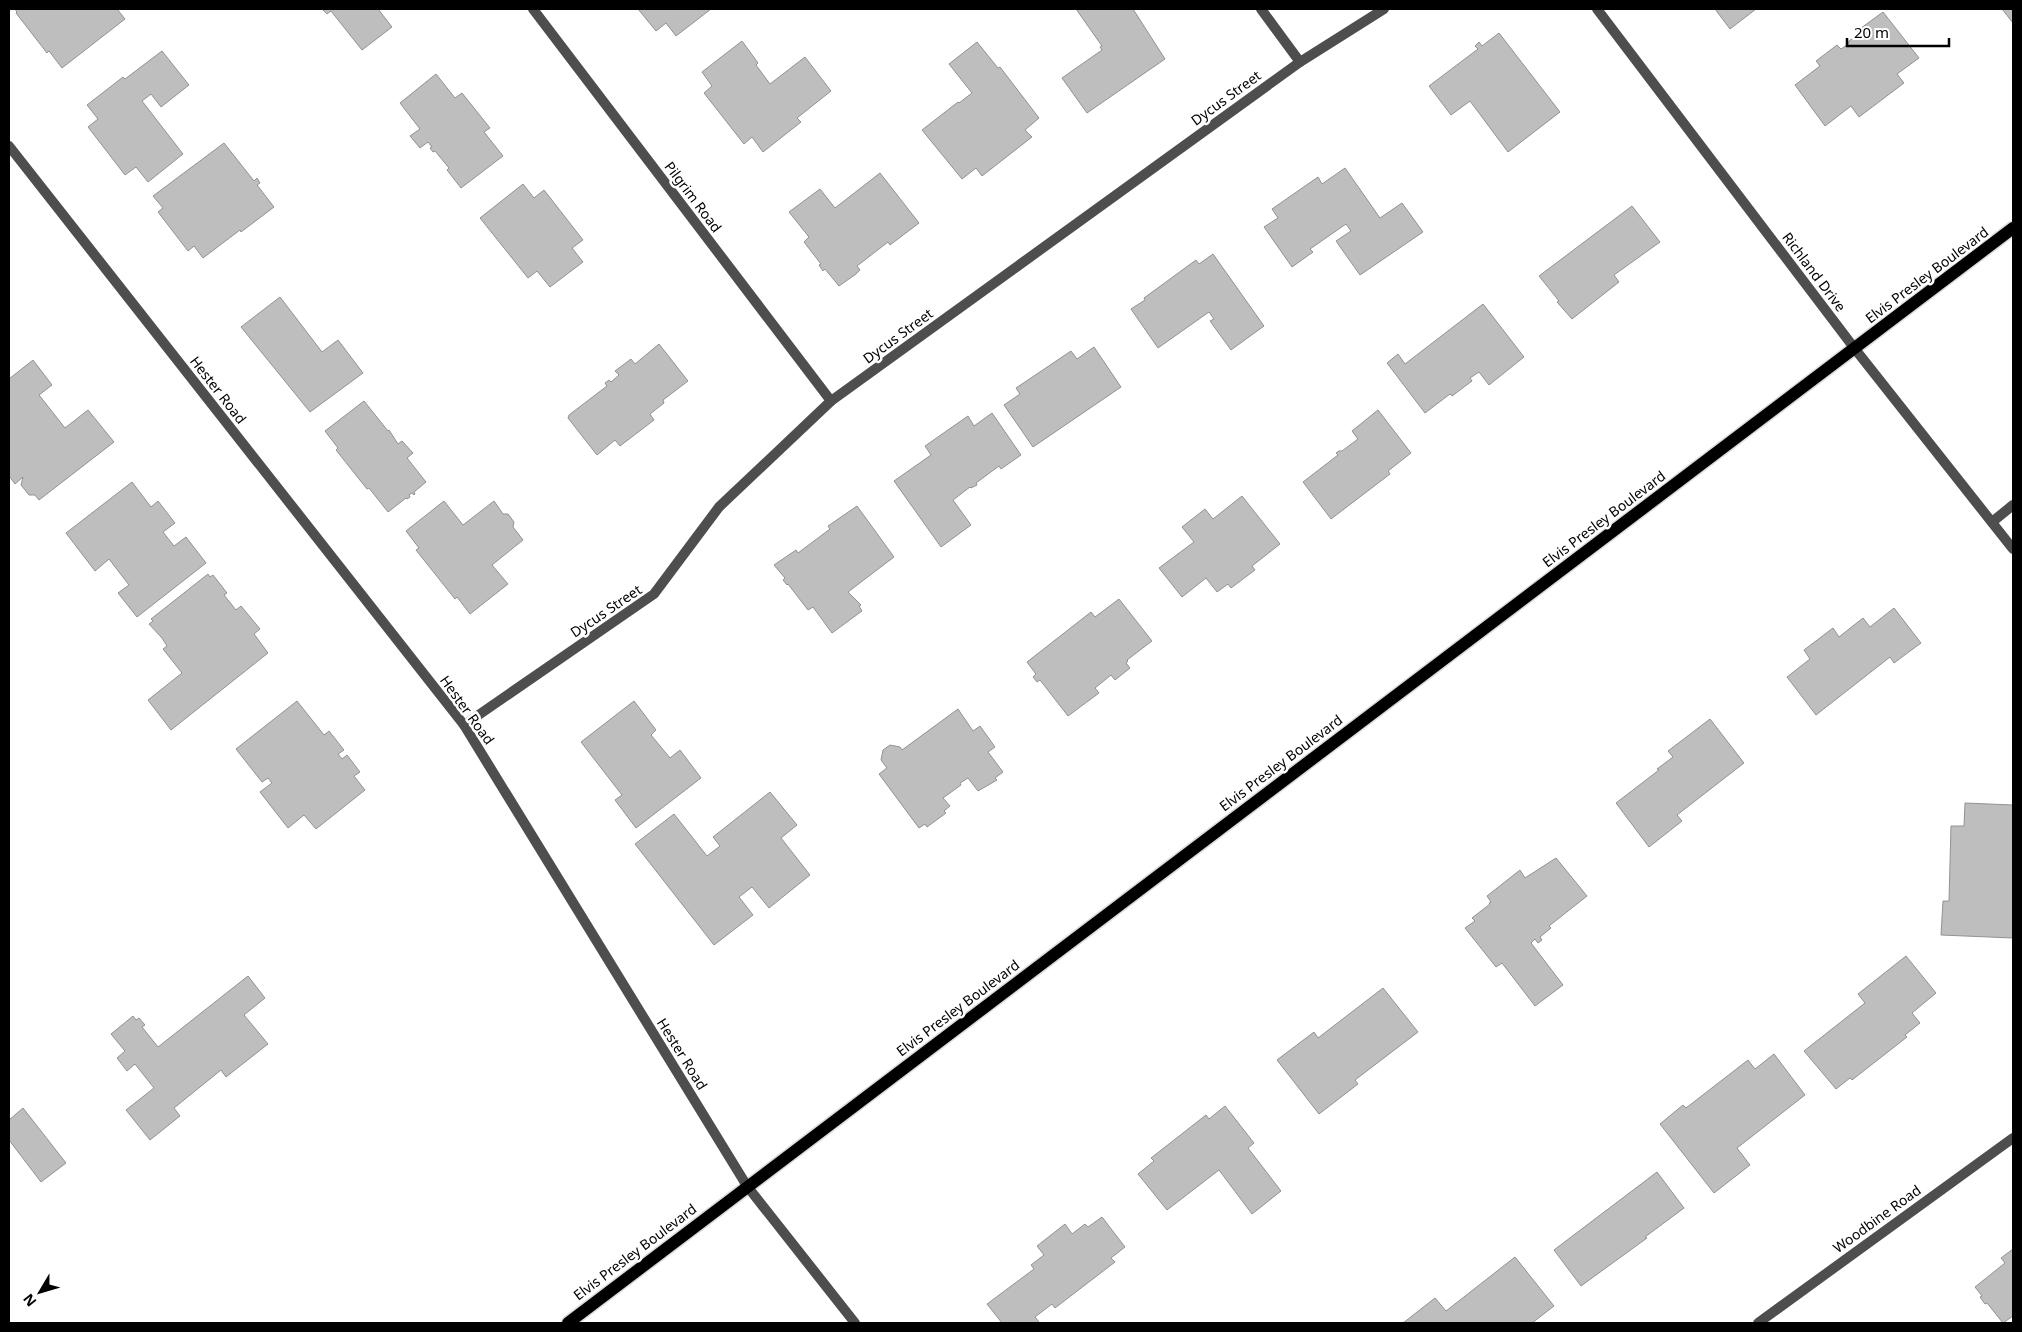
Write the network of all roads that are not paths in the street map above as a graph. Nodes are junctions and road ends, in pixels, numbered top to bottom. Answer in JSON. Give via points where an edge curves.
{"nodes":[{"id":1,"x":533,"y":9,"type":"edge"},
{"id":2,"x":1261,"y":9,"type":"edge"},
{"id":3,"x":1384,"y":9,"type":"edge"},
{"id":4,"x":1597,"y":9,"type":"edge"},
{"id":5,"x":1300,"y":62,"type":"junction"},
{"id":6,"x":9,"y":146,"type":"edge"},
{"id":7,"x":2013,"y":228,"type":"edge"},
{"id":8,"x":1855,"y":349,"type":"junction"},
{"id":9,"x":831,"y":401,"type":"junction"},
{"id":10,"x":2013,"y":505,"type":"edge"},
{"id":11,"x":1992,"y":522,"type":"junction"},
{"id":12,"x":2013,"y":549,"type":"edge"},
{"id":13,"x":464,"y":724,"type":"junction"},
{"id":14,"x":2013,"y":1138,"type":"edge"},
{"id":15,"x":747,"y":1186,"type":"junction"},
{"id":16,"x":568,"y":1323,"type":"edge"},
{"id":17,"x":855,"y":1323,"type":"edge"},
{"id":18,"x":1758,"y":1323,"type":"edge"}],
"edges":[{"from":1,"to":9,"type":"street","name":"Pilgrim Road"},
{"from":2,"to":5,"type":"street"},
{"from":3,"to":5,"type":"street","name":"Dycus Street"},
{"from":4,"to":8,"type":"street","name":"Richland Drive"},
{"from":5,"to":9,"type":"street","name":"Dycus Street"},
{"from":6,"to":13,"type":"street","name":"Hester Road"},
{"from":7,"to":8,"type":"main road","name":"Elvis Presley Boulevard"},
{"from":8,"to":11,"type":"street","name":"Richland Drive"},
{"from":8,"to":15,"type":"main road","name":"Elvis Presley Boulevard"},
{"from":9,"to":13,"type":"street","name":"Dycus Street","via":[[719,507],[654,594]]},
{"from":10,"to":11,"type":"street"},
{"from":11,"to":12,"type":"street","name":"Richland Drive"},
{"from":13,"to":15,"type":"street","name":"Hester Road"},
{"from":14,"to":18,"type":"street","name":"Woodbine Road"},
{"from":15,"to":16,"type":"main road","name":"Elvis Presley Boulevard"},
{"from":15,"to":17,"type":"street","name":"Hester Road"}]}
